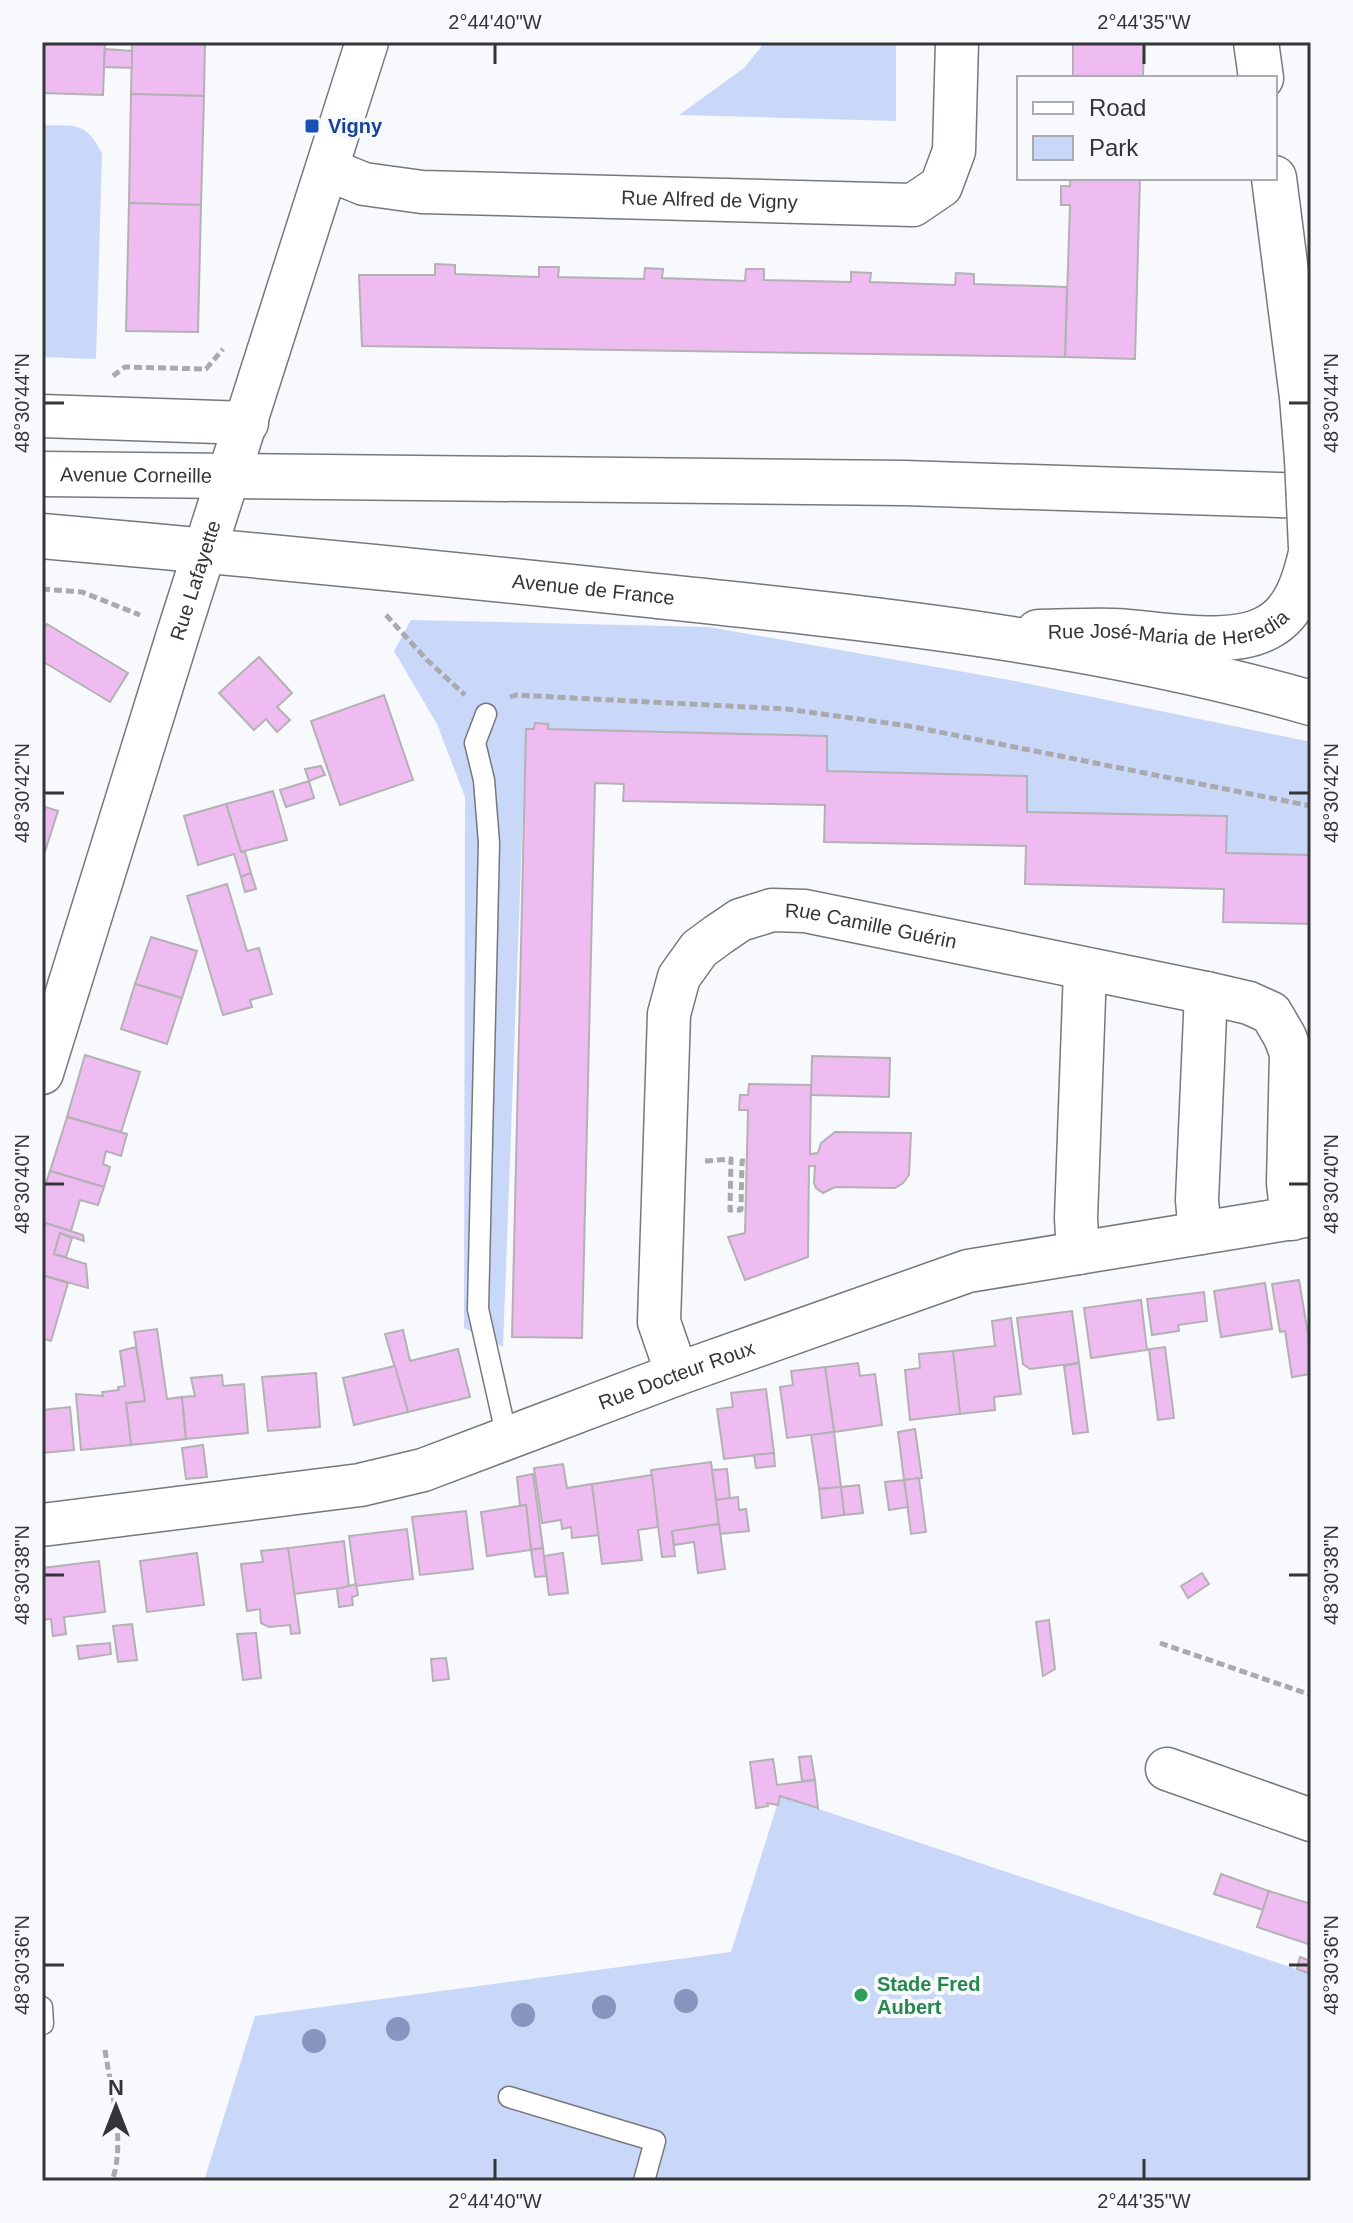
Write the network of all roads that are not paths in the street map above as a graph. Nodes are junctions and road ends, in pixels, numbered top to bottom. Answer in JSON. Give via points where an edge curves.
{"nodes":[{"id":1,"x":367,"y":42,"type":"edge"},
{"id":2,"x":957,"y":42,"type":"edge"},
{"id":3,"x":327,"y":169,"type":"junction"},
{"id":4,"x":1274,"y":180,"type":"edge"},
{"id":5,"x":52,"y":416,"type":"edge"},
{"id":6,"x":247,"y":423,"type":"junction"},
{"id":7,"x":42,"y":474,"type":"edge"},
{"id":8,"x":229,"y":476,"type":"junction"},
{"id":9,"x":1309,"y":478,"type":"edge"},
{"id":10,"x":42,"y":536,"type":"edge"},
{"id":11,"x":205,"y":549,"type":"junction"},
{"id":12,"x":1311,"y":551,"type":"edge"},
{"id":13,"x":980,"y":634,"type":"junction"},
{"id":14,"x":1311,"y":703,"type":"edge"},
{"id":15,"x":486,"y":714,"type":"road end"},
{"id":16,"x":58,"y":965,"type":"edge"},
{"id":17,"x":1085,"y":970,"type":"junction"},
{"id":18,"x":1206,"y":993,"type":"junction"},
{"id":19,"x":42,"y":1073,"type":"edge"},
{"id":20,"x":1302,"y":1217,"type":"edge"},
{"id":21,"x":1200,"y":1233,"type":"junction"},
{"id":22,"x":1078,"y":1253,"type":"junction"},
{"id":23,"x":677,"y":1374,"type":"junction"},
{"id":24,"x":507,"y":1438,"type":"junction"},
{"id":25,"x":42,"y":1525,"type":"edge"},
{"id":26,"x":1167,"y":1769,"type":"dead end"},
{"id":27,"x":1311,"y":1820,"type":"edge"},
{"id":28,"x":509,"y":2097,"type":"dead end"},
{"id":29,"x":644,"y":2181,"type":"edge"}],
"edges":[{"from":1,"to":3,"type":"street","name":"Rue Lafayette"},
{"from":2,"to":3,"type":"street","name":"Rue Alfred de Vigny","via":[[954,151],[941,186],[913,205],[422,192],[364,184]]},
{"from":3,"to":6,"type":"street","name":"Rue Lafayette"},
{"from":4,"to":9,"type":"main road","name":"Rue José-Maria de Heredia"},
{"from":5,"to":6,"type":"street"},
{"from":6,"to":8,"type":"street","name":"Rue Lafayette"},
{"from":7,"to":8,"type":"main road","name":"Avenue Corneille"},
{"from":8,"to":9,"type":"main road","name":"Avenue Corneille","via":[[919,483]]},
{"from":8,"to":11,"type":"street","name":"Rue Lafayette"},
{"from":9,"to":12,"type":"main road","name":"Rue José-Maria de Heredia","bridge":true},
{"from":10,"to":11,"type":"main road"},
{"from":11,"to":13,"type":"main road","name":"Avenue de France"},
{"from":11,"to":16,"type":"street","name":"Rue Lafayette"},
{"from":12,"to":13,"type":"main road","name":"Rue José-Maria de Heredia","via":[[1305,581],[1290,607],[1271,626],[1245,634]]},
{"from":13,"to":14,"type":"main road","via":[[1208,676]]},
{"from":15,"to":24,"type":"lane","via":[[475,743],[489,843],[478,1309]]},
{"from":16,"to":19,"type":"street","name":"Rue Lafayette"},
{"from":17,"to":18,"type":"street","name":"Rue Camille Guérin"},
{"from":17,"to":22,"type":"street"},
{"from":17,"to":23,"type":"street","name":"Rue Camille Guérin","via":[[805,911],[772,910],[740,920],[699,949],[679,977],[669,1014],[659,1322]]},
{"from":18,"to":20,"type":"street","name":"Rue Camille Guérin","via":[[1271,1013],[1285,1037],[1291,1053],[1288,1183]]},
{"from":18,"to":21,"type":"street"},
{"from":20,"to":21,"type":"street","name":"Rue Docteur Roux"},
{"from":21,"to":22,"type":"street","name":"Rue Docteur Roux"},
{"from":22,"to":23,"type":"street","name":"Rue Docteur Roux","via":[[968,1271]]},
{"from":23,"to":24,"type":"street","name":"Rue Docteur Roux"},
{"from":24,"to":25,"type":"street","name":"Rue Docteur Roux","via":[[423,1470],[360,1485]]},
{"from":26,"to":27,"type":"street"},
{"from":28,"to":29,"type":"lane","via":[[655,2141]]}]}
